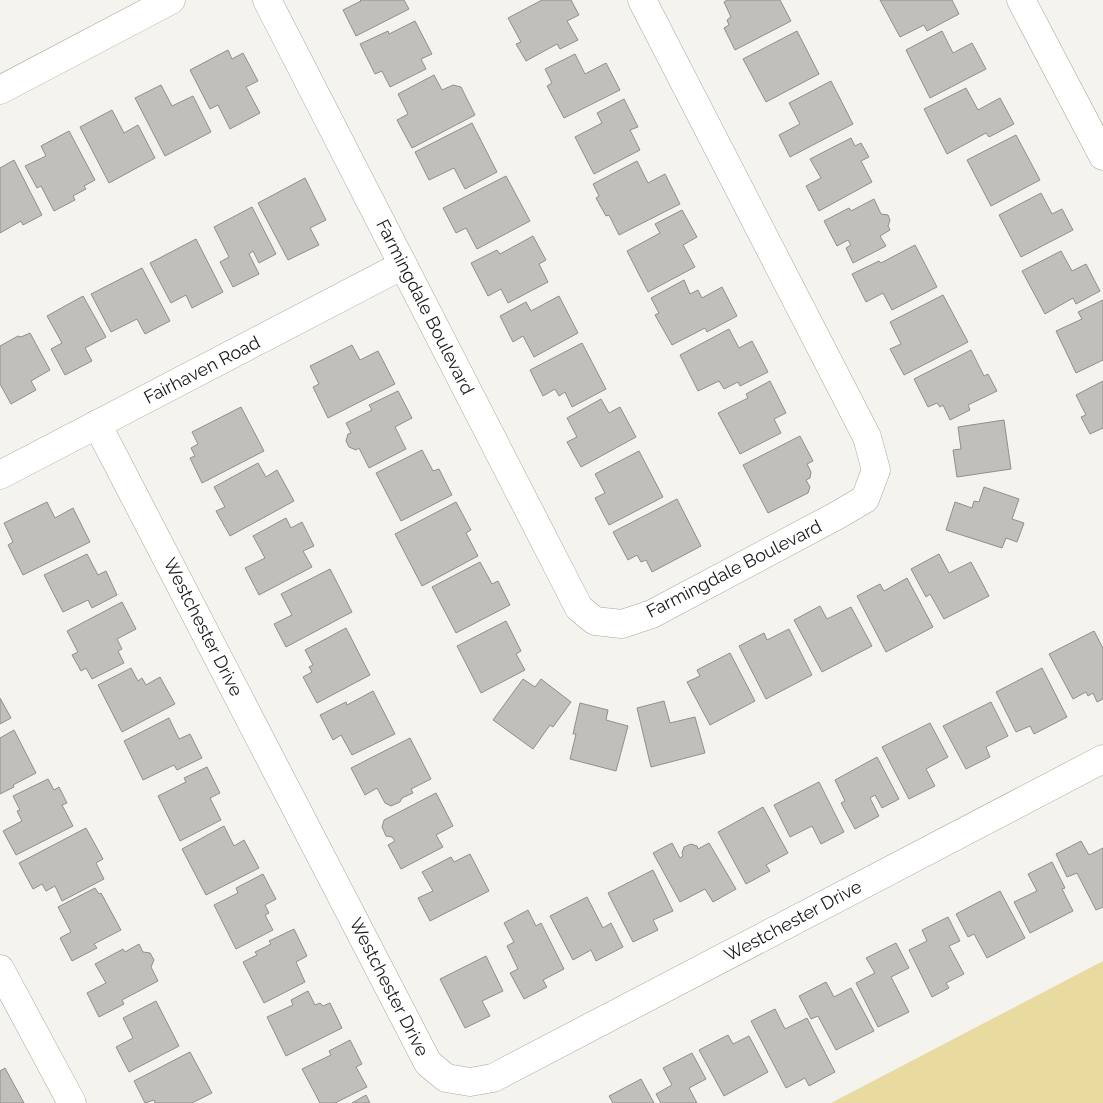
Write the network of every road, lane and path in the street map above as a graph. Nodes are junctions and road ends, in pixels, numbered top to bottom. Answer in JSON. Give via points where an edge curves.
{"nodes":[{"id":1,"x":171,"y":0,"type":"edge"},
{"id":2,"x":266,"y":0,"type":"edge"},
{"id":3,"x":642,"y":0,"type":"edge"},
{"id":4,"x":1021,"y":0,"type":"edge"},
{"id":5,"x":0,"y":90,"type":"edge"},
{"id":6,"x":1103,"y":156,"type":"edge"},
{"id":7,"x":403,"y":265,"type":"junction"},
{"id":8,"x":97,"y":424,"type":"junction"},
{"id":9,"x":0,"y":475,"type":"edge"},
{"id":10,"x":1103,"y":760,"type":"edge"},
{"id":11,"x":0,"y":970,"type":"edge"},
{"id":12,"x":72,"y":1103,"type":"edge"}],
"edges":[{"from":1,"to":5,"type":"street"},
{"from":2,"to":7,"type":"street","name":"Farmingdale Boulevard"},
{"from":3,"to":7,"type":"street","name":"Farmingdale Boulevard","via":[[867,436],[876,470],[865,498],[652,614],[622,624],[595,621],[579,608]]},
{"from":4,"to":6,"type":"street"},
{"from":7,"to":8,"type":"street","name":"Fairhaven Road"},
{"from":8,"to":9,"type":"street","name":"Fairhaven Road"},
{"from":8,"to":10,"type":"street","name":"Westchester Drive","via":[[428,1063],[446,1078],[470,1082],[493,1078]]},
{"from":11,"to":12,"type":"street"}]}
